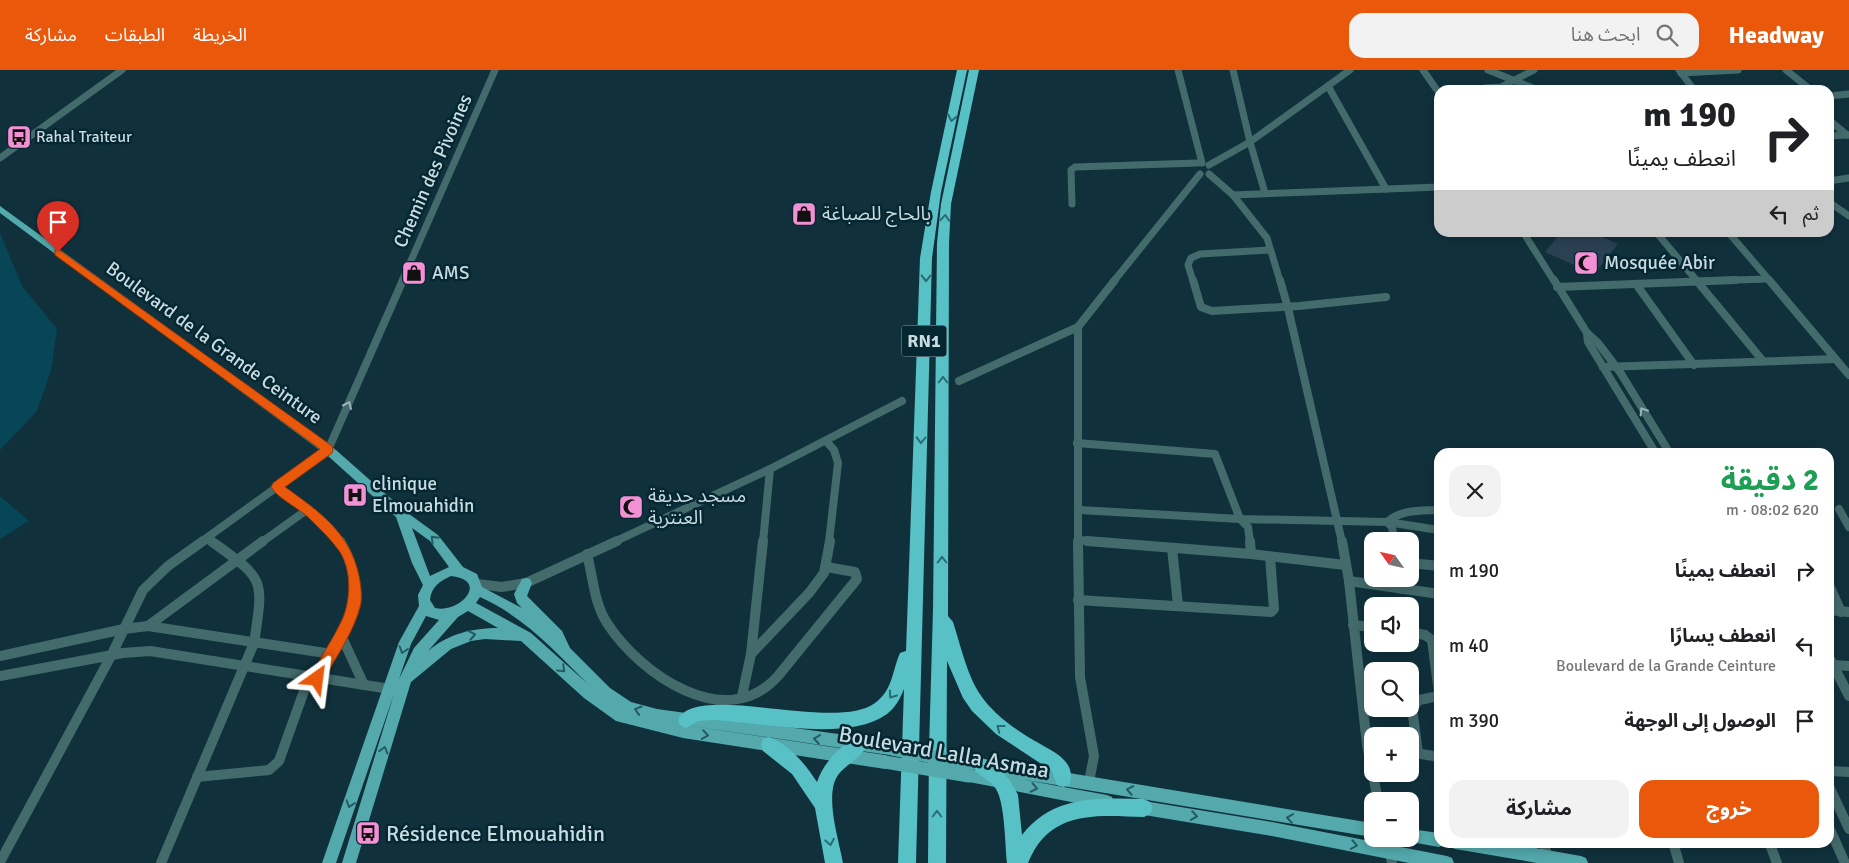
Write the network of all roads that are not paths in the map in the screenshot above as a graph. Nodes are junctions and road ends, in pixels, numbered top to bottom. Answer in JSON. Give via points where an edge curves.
{"nodes":[{"id":1,"x":122,"y":70,"type":"edge"},
{"id":2,"x":495,"y":70,"type":"edge"},
{"id":3,"x":962,"y":70,"type":"edge"},
{"id":4,"x":974,"y":70,"type":"edge"},
{"id":5,"x":1178,"y":70,"type":"edge"},
{"id":6,"x":1233,"y":70,"type":"edge"},
{"id":7,"x":1350,"y":70,"type":"edge"},
{"id":8,"x":1424,"y":70,"type":"edge"},
{"id":9,"x":1488,"y":70,"type":"edge"},
{"id":10,"x":1534,"y":70,"type":"edge"},
{"id":11,"x":1738,"y":70,"type":"edge"},
{"id":12,"x":1786,"y":70,"type":"edge"},
{"id":13,"x":1680,"y":72,"type":"edge"},
{"id":14,"x":1513,"y":80,"type":"junction"},
{"id":15,"x":1434,"y":85,"type":"edge"},
{"id":16,"x":1504,"y":85,"type":"edge"},
{"id":17,"x":1526,"y":85,"type":"edge"},
{"id":18,"x":1690,"y":85,"type":"edge"},
{"id":19,"x":1805,"y":85,"type":"edge"},
{"id":20,"x":1328,"y":86,"type":"junction"},
{"id":21,"x":1849,"y":94,"type":"edge"},
{"id":22,"x":1834,"y":96,"type":"edge"},
{"id":23,"x":1834,"y":124,"type":"edge"},
{"id":24,"x":1848,"y":135,"type":"edge"},
{"id":25,"x":1834,"y":136,"type":"edge"},
{"id":26,"x":1250,"y":142,"type":"junction"},
{"id":27,"x":0,"y":158,"type":"edge"},
{"id":28,"x":1203,"y":164,"type":"junction"},
{"id":29,"x":1205,"y":174,"type":"junction"},
{"id":30,"x":1849,"y":178,"type":"edge"},
{"id":31,"x":1834,"y":180,"type":"edge"},
{"id":32,"x":1434,"y":187,"type":"edge"},
{"id":33,"x":1386,"y":189,"type":"junction"},
{"id":34,"x":1265,"y":193,"type":"junction"},
{"id":35,"x":1233,"y":195,"type":"junction"},
{"id":36,"x":1072,"y":204,"type":"dead end"},
{"id":37,"x":1834,"y":206,"type":"edge"},
{"id":38,"x":0,"y":210,"type":"edge"},
{"id":39,"x":1849,"y":216,"type":"edge"},
{"id":40,"x":1527,"y":237,"type":"edge"},
{"id":41,"x":1660,"y":237,"type":"edge"},
{"id":42,"x":1732,"y":237,"type":"edge"},
{"id":43,"x":1270,"y":250,"type":"junction"},
{"id":44,"x":1768,"y":278,"type":"junction"},
{"id":45,"x":1695,"y":281,"type":"junction"},
{"id":46,"x":1636,"y":284,"type":"junction"},
{"id":47,"x":1557,"y":287,"type":"junction"},
{"id":48,"x":1386,"y":297,"type":"dead end"},
{"id":49,"x":1288,"y":308,"type":"junction"},
{"id":50,"x":1078,"y":327,"type":"junction"},
{"id":51,"x":1587,"y":332,"type":"junction"},
{"id":52,"x":1835,"y":359,"type":"junction"},
{"id":53,"x":1763,"y":361,"type":"junction"},
{"id":54,"x":1694,"y":365,"type":"junction"},
{"id":55,"x":1616,"y":366,"type":"junction"},
{"id":56,"x":1603,"y":367,"type":"junction"},
{"id":57,"x":1849,"y":375,"type":"edge"},
{"id":58,"x":959,"y":380,"type":"dead end"},
{"id":59,"x":902,"y":401,"type":"dead end"},
{"id":60,"x":826,"y":441,"type":"junction"},
{"id":61,"x":1077,"y":443,"type":"junction"},
{"id":62,"x":1652,"y":448,"type":"edge"},
{"id":63,"x":1667,"y":448,"type":"edge"},
{"id":64,"x":328,"y":450,"type":"junction"},
{"id":65,"x":770,"y":469,"type":"junction"},
{"id":66,"x":277,"y":487,"type":"junction"},
{"id":67,"x":1839,"y":509,"type":"dead end"},
{"id":68,"x":308,"y":510,"type":"junction"},
{"id":69,"x":1078,"y":510,"type":"junction"},
{"id":70,"x":1434,"y":510,"type":"edge"},
{"id":71,"x":401,"y":514,"type":"junction"},
{"id":72,"x":1240,"y":519,"type":"junction"},
{"id":73,"x":1338,"y":521,"type":"junction"},
{"id":74,"x":1387,"y":522,"type":"junction"},
{"id":75,"x":1849,"y":527,"type":"edge"},
{"id":76,"x":1434,"y":529,"type":"edge"},
{"id":77,"x":1393,"y":532,"type":"edge"},
{"id":78,"x":208,"y":538,"type":"junction"},
{"id":79,"x":1079,"y":540,"type":"junction"},
{"id":80,"x":1172,"y":548,"type":"junction"},
{"id":81,"x":587,"y":554,"type":"junction"},
{"id":82,"x":1251,"y":554,"type":"junction"},
{"id":83,"x":1270,"y":557,"type":"junction"},
{"id":84,"x":236,"y":560,"type":"junction"},
{"id":85,"x":1419,"y":564,"type":"edge"},
{"id":86,"x":1345,"y":565,"type":"junction"},
{"id":87,"x":1434,"y":565,"type":"edge"},
{"id":88,"x":826,"y":567,"type":"junction"},
{"id":89,"x":460,"y":571,"type":"junction"},
{"id":90,"x":1349,"y":581,"type":"junction"},
{"id":91,"x":1364,"y":582,"type":"edge"},
{"id":92,"x":526,"y":583,"type":"junction"},
{"id":93,"x":429,"y":585,"type":"junction"},
{"id":94,"x":477,"y":587,"type":"junction"},
{"id":95,"x":1416,"y":588,"type":"edge"},
{"id":96,"x":1434,"y":593,"type":"edge"},
{"id":97,"x":1834,"y":593,"type":"edge"},
{"id":98,"x":1078,"y":600,"type":"junction"},
{"id":99,"x":468,"y":605,"type":"junction"},
{"id":100,"x":1178,"y":605,"type":"junction"},
{"id":101,"x":425,"y":607,"type":"junction"},
{"id":102,"x":941,"y":609,"type":"junction"},
{"id":103,"x":1845,"y":612,"type":"edge"},
{"id":104,"x":453,"y":614,"type":"junction"},
{"id":105,"x":914,"y":616,"type":"junction"},
{"id":106,"x":1353,"y":625,"type":"junction"},
{"id":107,"x":148,"y":626,"type":"junction"},
{"id":108,"x":1364,"y":626,"type":"edge"},
{"id":109,"x":124,"y":629,"type":"junction"},
{"id":110,"x":1419,"y":634,"type":"edge"},
{"id":111,"x":341,"y":635,"type":"junction"},
{"id":112,"x":526,"y":637,"type":"junction"},
{"id":113,"x":1434,"y":639,"type":"edge"},
{"id":114,"x":254,"y":643,"type":"junction"},
{"id":115,"x":565,"y":651,"type":"junction"},
{"id":116,"x":332,"y":654,"type":"junction"},
{"id":117,"x":751,"y":654,"type":"junction"},
{"id":118,"x":111,"y":656,"type":"junction"},
{"id":119,"x":0,"y":657,"type":"edge"},
{"id":120,"x":1834,"y":662,"type":"edge"},
{"id":121,"x":1849,"y":666,"type":"edge"},
{"id":122,"x":244,"y":667,"type":"junction"},
{"id":123,"x":1834,"y":667,"type":"edge"},
{"id":124,"x":0,"y":676,"type":"edge"},
{"id":125,"x":313,"y":678,"type":"junction"},
{"id":126,"x":404,"y":682,"type":"junction"},
{"id":127,"x":364,"y":685,"type":"junction"},
{"id":128,"x":390,"y":689,"type":"junction"},
{"id":129,"x":742,"y":696,"type":"junction"},
{"id":130,"x":1434,"y":696,"type":"edge"},
{"id":131,"x":1849,"y":696,"type":"edge"},
{"id":132,"x":686,"y":720,"type":"junction"},
{"id":133,"x":1367,"y":727,"type":"edge"},
{"id":134,"x":1413,"y":727,"type":"edge"},
{"id":135,"x":859,"y":745,"type":"junction"},
{"id":136,"x":769,"y":746,"type":"junction"},
{"id":137,"x":1419,"y":754,"type":"edge"},
{"id":138,"x":845,"y":756,"type":"junction"},
{"id":139,"x":1434,"y":756,"type":"edge"},
{"id":140,"x":973,"y":768,"type":"junction"},
{"id":141,"x":1834,"y":771,"type":"edge"},
{"id":142,"x":1849,"y":772,"type":"edge"},
{"id":143,"x":197,"y":777,"type":"junction"},
{"id":144,"x":1001,"y":781,"type":"junction"},
{"id":145,"x":1089,"y":782,"type":"junction"},
{"id":146,"x":1063,"y":786,"type":"junction"},
{"id":147,"x":1834,"y":797,"type":"edge"},
{"id":148,"x":823,"y":805,"type":"junction"},
{"id":149,"x":1144,"y":808,"type":"junction"},
{"id":150,"x":1364,"y":829,"type":"edge"},
{"id":151,"x":1849,"y":829,"type":"edge"},
{"id":152,"x":1419,"y":837,"type":"edge"},
{"id":153,"x":1834,"y":838,"type":"edge"},
{"id":154,"x":1434,"y":839,"type":"edge"},
{"id":155,"x":1523,"y":848,"type":"edge"},
{"id":156,"x":1675,"y":848,"type":"edge"},
{"id":157,"x":1771,"y":848,"type":"edge"},
{"id":158,"x":1546,"y":850,"type":"edge"},
{"id":159,"x":1390,"y":851,"type":"edge"},
{"id":160,"x":0,"y":862,"type":"edge"},
{"id":161,"x":161,"y":863,"type":"edge"},
{"id":162,"x":329,"y":863,"type":"edge"},
{"id":163,"x":349,"y":863,"type":"edge"},
{"id":164,"x":834,"y":863,"type":"edge"},
{"id":165,"x":907,"y":863,"type":"edge"},
{"id":166,"x":937,"y":863,"type":"edge"},
{"id":167,"x":1017,"y":863,"type":"edge"},
{"id":168,"x":1447,"y":863,"type":"edge"},
{"id":169,"x":1581,"y":863,"type":"edge"},
{"id":170,"x":1679,"y":863,"type":"edge"},
{"id":171,"x":1777,"y":863,"type":"edge"},
{"id":172,"x":1845,"y":863,"type":"edge"}],
"edges":[{"from":1,"to":27,"type":"street"},
{"from":64,"to":2,"type":"street","name":"Chemin des Pivoines","one_way":true},
{"from":3,"to":105,"type":"highway","number":"RN1","one_way":true,"via":[[936,192],[926,258]]},
{"from":102,"to":4,"type":"highway","number":"RN1","one_way":true,"via":[[946,204]]},
{"from":5,"to":28,"type":"street"},
{"from":6,"to":26,"type":"street"},
{"from":7,"to":20,"type":"street"},
{"from":8,"to":15,"type":"street"},
{"from":9,"to":14,"type":"street"},
{"from":10,"to":14,"type":"street"},
{"from":11,"to":13,"type":"street"},
{"from":12,"to":19,"type":"street"},
{"from":13,"to":18,"type":"street"},
{"from":14,"to":16,"type":"street"},
{"from":14,"to":17,"type":"street"},
{"from":20,"to":26,"type":"street"},
{"from":20,"to":33,"type":"street"},
{"from":21,"to":22,"type":"street"},
{"from":23,"to":24,"type":"street"},
{"from":24,"to":25,"type":"street"},
{"from":26,"to":28,"type":"street"},
{"from":26,"to":34,"type":"street"},
{"from":28,"to":29,"type":"street","via":[[1212,171]]},
{"from":28,"to":29,"type":"street","via":[[1194,165],[1193,169]]},
{"from":28,"to":36,"type":"street","via":[[1077,166],[1071,170]]},
{"from":29,"to":35,"type":"street"},
{"from":29,"to":50,"type":"street"},
{"from":30,"to":31,"type":"street"},
{"from":32,"to":33,"type":"street"},
{"from":33,"to":34,"type":"street"},
{"from":34,"to":35,"type":"street"},
{"from":35,"to":43,"type":"street","via":[[1267,238]]},
{"from":37,"to":39,"type":"street"},
{"from":38,"to":64,"type":"main road","name":"Boulevard de la Grande Ceinture"},
{"from":40,"to":47,"type":"street"},
{"from":41,"to":45,"type":"street"},
{"from":42,"to":44,"type":"street"},
{"from":43,"to":49,"type":"street"},
{"from":43,"to":49,"type":"street","via":[[1200,254],[1191,258],[1188,265],[1198,304],[1212,311]]},
{"from":44,"to":45,"type":"street"},
{"from":44,"to":52,"type":"street"},
{"from":45,"to":46,"type":"street"},
{"from":45,"to":53,"type":"street"},
{"from":46,"to":47,"type":"street"},
{"from":46,"to":54,"type":"street"},
{"from":47,"to":51,"type":"street"},
{"from":48,"to":49,"type":"street"},
{"from":49,"to":73,"type":"street"},
{"from":50,"to":58,"type":"street"},
{"from":50,"to":61,"type":"street"},
{"from":51,"to":55,"type":"street","via":[[1598,341]]},
{"from":51,"to":56,"type":"street","via":[[1588,342]]},
{"from":52,"to":53,"type":"street"},
{"from":52,"to":57,"type":"street"},
{"from":53,"to":54,"type":"street"},
{"from":54,"to":55,"type":"street"},
{"from":55,"to":56,"type":"street"},
{"from":63,"to":55,"type":"street","one_way":true},
{"from":56,"to":62,"type":"street"},
{"from":59,"to":60,"type":"street"},
{"from":60,"to":65,"type":"street"},
{"from":60,"to":88,"type":"street","via":[[835,448],[838,467]]},
{"from":61,"to":69,"type":"street"},
{"from":61,"to":72,"type":"street","via":[[1213,453]]},
{"from":64,"to":66,"type":"street"},
{"from":64,"to":71,"type":"main road","name":"Boulevard de la Grande Ceinture"},
{"from":65,"to":81,"type":"street"},
{"from":65,"to":117,"type":"street"},
{"from":66,"to":68,"type":"street"},
{"from":66,"to":78,"type":"street"},
{"from":67,"to":75,"type":"street"},
{"from":68,"to":84,"type":"street"},
{"from":68,"to":111,"type":"street","via":[[333,534],[346,552],[351,568],[355,585],[354,603]]},
{"from":69,"to":72,"type":"street"},
{"from":69,"to":79,"type":"street"},
{"from":70,"to":74,"type":"street","via":[[1406,511],[1395,514]]},
{"from":89,"to":71,"type":"main road","name":"Boulevard de la Grande Ceinture","one_way":true,"via":[[434,538]]},
{"from":71,"to":93,"type":"main road","name":"Boulevard de la Grande Ceinture"},
{"from":72,"to":73,"type":"street"},
{"from":72,"to":82,"type":"street","via":[[1248,527]]},
{"from":73,"to":74,"type":"street"},
{"from":73,"to":86,"type":"street"},
{"from":74,"to":76,"type":"street"},
{"from":74,"to":77,"type":"street"},
{"from":78,"to":84,"type":"street"},
{"from":78,"to":109,"type":"street","via":[[153,579],[143,590]]},
{"from":79,"to":80,"type":"street"},
{"from":79,"to":98,"type":"street"},
{"from":80,"to":82,"type":"street"},
{"from":80,"to":100,"type":"street"},
{"from":81,"to":92,"type":"street"},
{"from":81,"to":129,"type":"street","via":[[606,622],[637,657],[659,675],[692,694],[717,699]]},
{"from":82,"to":83,"type":"street"},
{"from":83,"to":86,"type":"street"},
{"from":83,"to":100,"type":"street","via":[[1273,611]]},
{"from":84,"to":107,"type":"street"},
{"from":84,"to":114,"type":"street","via":[[258,580],[260,600]]},
{"from":85,"to":87,"type":"street"},
{"from":86,"to":90,"type":"street"},
{"from":88,"to":117,"type":"street","via":[[808,593]]},
{"from":88,"to":129,"type":"street","via":[[855,572],[857,579],[768,686]]},
{"from":89,"to":93,"type":"main road","via":[[443,574]]},
{"from":89,"to":94,"type":"main road","via":[[474,577]]},
{"from":90,"to":91,"type":"street"},
{"from":90,"to":106,"type":"street"},
{"from":92,"to":94,"type":"street","via":[[510,588]]},
{"from":92,"to":115,"type":"main road","via":[[521,599],[558,635]]},
{"from":93,"to":101,"type":"main road","via":[[425,592]]},
{"from":94,"to":99,"type":"main road"},
{"from":94,"to":115,"type":"main road","name":"Boulevard Lalla Asmaa","via":[[520,613]]},
{"from":95,"to":96,"type":"street"},
{"from":97,"to":103,"type":"street"},
{"from":98,"to":100,"type":"street"},
{"from":98,"to":145,"type":"street","via":[[1080,677],[1094,756]]},
{"from":99,"to":104,"type":"main road"},
{"from":99,"to":112,"type":"main road","name":"Boulevard Lalla Asmaa"},
{"from":101,"to":104,"type":"main road","via":[[436,615]]},
{"from":101,"to":128,"type":"main road","one_way":true,"via":[[405,642]]},
{"from":146,"to":102,"type":"highway","one_way":true,"via":[[1062,771],[1058,765],[997,726],[972,700],[960,675]]},
{"from":166,"to":102,"type":"highway","number":"RN1","one_way":true},
{"from":104,"to":126,"type":"main road","via":[[419,652]]},
{"from":105,"to":132,"type":"highway","one_way":true,"via":[[901,683],[878,711],[846,722],[720,712],[698,713]]},
{"from":105,"to":165,"type":"highway","number":"RN1"},
{"from":106,"to":108,"type":"street"},
{"from":106,"to":133,"type":"street"},
{"from":107,"to":109,"type":"street"},
{"from":107,"to":114,"type":"street"},
{"from":109,"to":118,"type":"street"},
{"from":109,"to":119,"type":"street"},
{"from":110,"to":113,"type":"street"},
{"from":111,"to":116,"type":"street"},
{"from":111,"to":127,"type":"street"},
{"from":126,"to":112,"type":"main road","one_way":true,"via":[[431,655],[462,637],[499,633]]},
{"from":112,"to":136,"type":"main road","name":"Boulevard Lalla Asmaa","one_way":true,"via":[[588,694],[616,714],[683,732]]},
{"from":114,"to":116,"type":"street"},
{"from":114,"to":122,"type":"street"},
{"from":132,"to":115,"type":"main road","name":"Boulevard Lalla Asmaa","one_way":true,"via":[[657,715],[618,702],[604,692]]},
{"from":116,"to":125,"type":"street"},
{"from":117,"to":129,"type":"street"},
{"from":118,"to":122,"type":"street","via":[[150,651]]},
{"from":118,"to":124,"type":"street"},
{"from":118,"to":160,"type":"street"},
{"from":120,"to":121,"type":"street"},
{"from":122,"to":125,"type":"street"},
{"from":122,"to":143,"type":"street"},
{"from":123,"to":131,"type":"street"},
{"from":125,"to":127,"type":"street"},
{"from":125,"to":143,"type":"street","via":[[274,767],[259,772]]},
{"from":163,"to":126,"type":"main road","one_way":true},
{"from":127,"to":128,"type":"street"},
{"from":128,"to":162,"type":"main road","one_way":true},
{"from":130,"to":134,"type":"street","via":[[1419,700],[1412,708]]},
{"from":135,"to":132,"type":"main road","name":"Boulevard Lalla Asmaa","one_way":true},
{"from":135,"to":138,"type":"highway"},
{"from":135,"to":140,"type":"main road","name":"Boulevard Lalla Asmaa","bridge":true,"via":[[882,747]]},
{"from":136,"to":138,"type":"main road","name":"Boulevard Lalla Asmaa"},
{"from":136,"to":148,"type":"highway","via":[[798,768]]},
{"from":137,"to":139,"type":"street"},
{"from":138,"to":140,"type":"main road","name":"Boulevard Lalla Asmaa","bridge":true},
{"from":138,"to":148,"type":"highway","via":[[829,771],[823,790]]},
{"from":140,"to":144,"type":"highway"},
{"from":140,"to":146,"type":"main road","name":"Boulevard Lalla Asmaa"},
{"from":141,"to":142,"type":"street"},
{"from":143,"to":161,"type":"street"},
{"from":144,"to":146,"type":"main road","name":"Boulevard Lalla Asmaa","one_way":true},
{"from":144,"to":167,"type":"highway","via":[[1010,800]]},
{"from":145,"to":146,"type":"main road","name":"Boulevard Lalla Asmaa"},
{"from":150,"to":145,"type":"main road","name":"Boulevard Lalla Asmaa","one_way":true,"via":[[1226,808]]},
{"from":146,"to":149,"type":"main road","name":"Boulevard Lalla Asmaa"},
{"from":147,"to":151,"type":"street"},
{"from":148,"to":164,"type":"highway","one_way":true},
{"from":149,"to":159,"type":"main road","name":"Boulevard Lalla Asmaa","one_way":true},
{"from":149,"to":167,"type":"highway","via":[[1097,807],[1066,812],[1028,840]]},
{"from":152,"to":154,"type":"main road"},
{"from":153,"to":172,"type":"street"},
{"from":155,"to":158,"type":"main road"},
{"from":156,"to":170,"type":"street"},
{"from":157,"to":171,"type":"street"},
{"from":158,"to":169,"type":"main road"},
{"from":159,"to":168,"type":"main road","name":"Boulevard Lalla Asmaa"}]}
